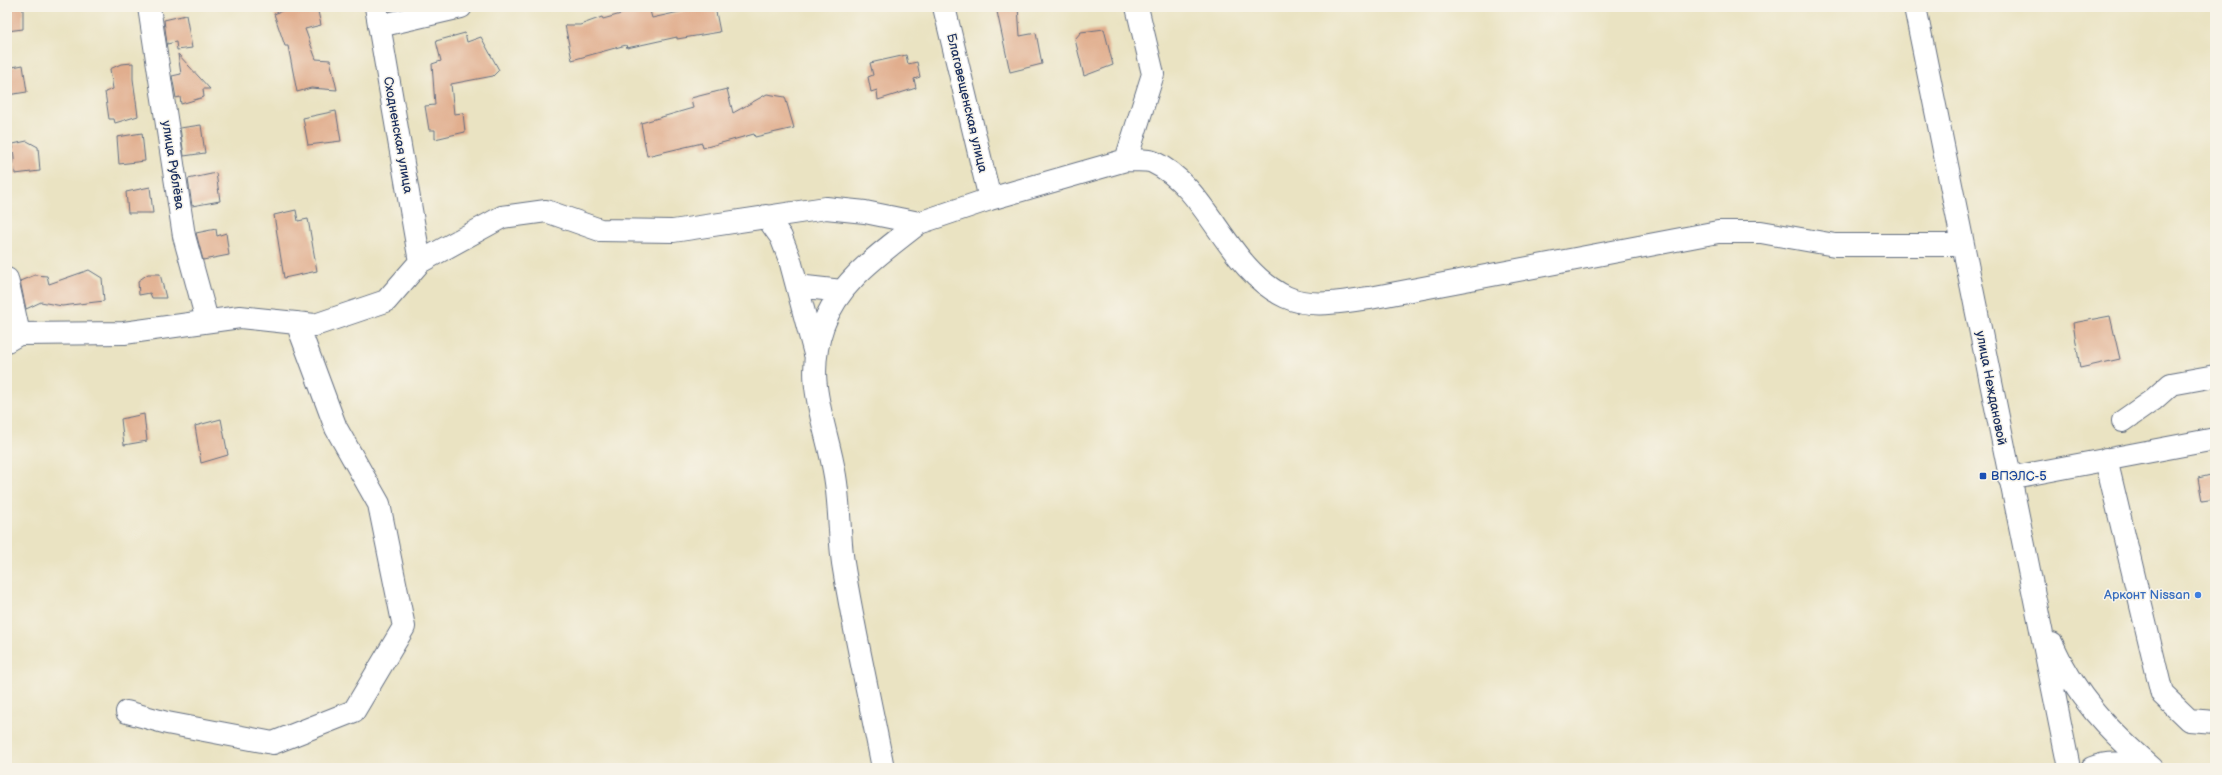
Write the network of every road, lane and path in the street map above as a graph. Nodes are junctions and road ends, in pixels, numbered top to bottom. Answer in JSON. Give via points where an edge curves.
{"nodes":[{"id":1,"x":149,"y":7,"type":"edge"},
{"id":2,"x":461,"y":7,"type":"edge"},
{"id":3,"x":944,"y":7,"type":"edge"},
{"id":4,"x":1137,"y":7,"type":"edge"},
{"id":5,"x":1915,"y":7,"type":"edge"},
{"id":6,"x":377,"y":17,"type":"edge"},
{"id":7,"x":1126,"y":160,"type":"junction"},
{"id":8,"x":990,"y":199,"type":"junction"},
{"id":9,"x":766,"y":216,"type":"junction"},
{"id":10,"x":919,"y":223,"type":"junction"},
{"id":11,"x":1962,"y":245,"type":"junction"},
{"id":12,"x":420,"y":262,"type":"junction"},
{"id":13,"x":7,"y":278,"type":"edge"},
{"id":14,"x":797,"y":286,"type":"junction"},
{"id":15,"x":842,"y":291,"type":"junction"},
{"id":16,"x":207,"y":320,"type":"junction"},
{"id":17,"x":298,"y":323,"type":"junction"},
{"id":18,"x":13,"y":338,"type":"edge"},
{"id":19,"x":815,"y":355,"type":"junction"},
{"id":20,"x":2215,"y":376,"type":"edge"},
{"id":21,"x":2123,"y":421,"type":"dead end"},
{"id":22,"x":2215,"y":439,"type":"edge"},
{"id":23,"x":2106,"y":459,"type":"junction"},
{"id":24,"x":2009,"y":478,"type":"junction"},
{"id":25,"x":2039,"y":614,"type":"junction"},
{"id":26,"x":127,"y":712,"type":"dead end"},
{"id":27,"x":2215,"y":722,"type":"edge"},
{"id":28,"x":883,"y":768,"type":"edge"},
{"id":29,"x":2069,"y":768,"type":"edge"},
{"id":30,"x":2092,"y":768,"type":"edge"},
{"id":31,"x":2140,"y":768,"type":"edge"},
{"id":32,"x":2152,"y":768,"type":"edge"}],
"edges":[{"from":1,"to":16,"type":"main road","name":"улица Рублёва","via":[[184,236]]},
{"from":2,"to":6,"type":"main road"},
{"from":3,"to":8,"type":"main road","name":"Благовещенская улица"},
{"from":4,"to":7,"type":"main road","via":[[1153,74]]},
{"from":5,"to":11,"type":"main road","name":"улица Неждановой"},
{"from":6,"to":12,"type":"main road","name":"Сходненская улица"},
{"from":7,"to":8,"type":"main road"},
{"from":7,"to":11,"type":"main road","via":[[1152,162],[1177,178],[1208,214],[1240,260],[1261,282],[1287,297],[1319,304],[1385,295],[1718,232],[1761,232],[1835,245]]},
{"from":8,"to":10,"type":"main road"},
{"from":9,"to":10,"type":"main road","via":[[826,208],[865,212]]},
{"from":9,"to":12,"type":"main road","via":[[673,231],[600,230],[546,211],[502,217]]},
{"from":9,"to":14,"type":"main road","via":[[781,236]]},
{"from":10,"to":15,"type":"main road","via":[[869,262]]},
{"from":11,"to":24,"type":"main road","name":"улица Неждановой"},
{"from":12,"to":17,"type":"main road","via":[[386,301],[315,325]]},
{"from":13,"to":18,"type":"main road"},
{"from":14,"to":15,"type":"main road"},
{"from":14,"to":19,"type":"main road"},
{"from":15,"to":19,"type":"main road","via":[[824,324]]},
{"from":16,"to":17,"type":"main road","via":[[240,317]]},
{"from":16,"to":18,"type":"main road","via":[[124,333]]},
{"from":17,"to":26,"type":"main road","via":[[336,428],[379,504],[404,627],[354,711],[272,743],[167,723]]},
{"from":19,"to":28,"type":"main road","via":[[814,381],[835,477],[843,563]]},
{"from":20,"to":21,"type":"main road","via":[[2172,384]]},
{"from":22,"to":23,"type":"main road"},
{"from":23,"to":24,"type":"main road"},
{"from":23,"to":27,"type":"main road","via":[[2162,694],[2189,720]]},
{"from":24,"to":25,"type":"main road","name":"улица Неждановой"},
{"from":25,"to":29,"type":"main road","name":"улица Неждановой"},
{"from":25,"to":32,"type":"main road","via":[[2060,661],[2083,700],[2114,735]]},
{"from":30,"to":31,"type":"main road","via":[[2109,763],[2121,763]]}]}
